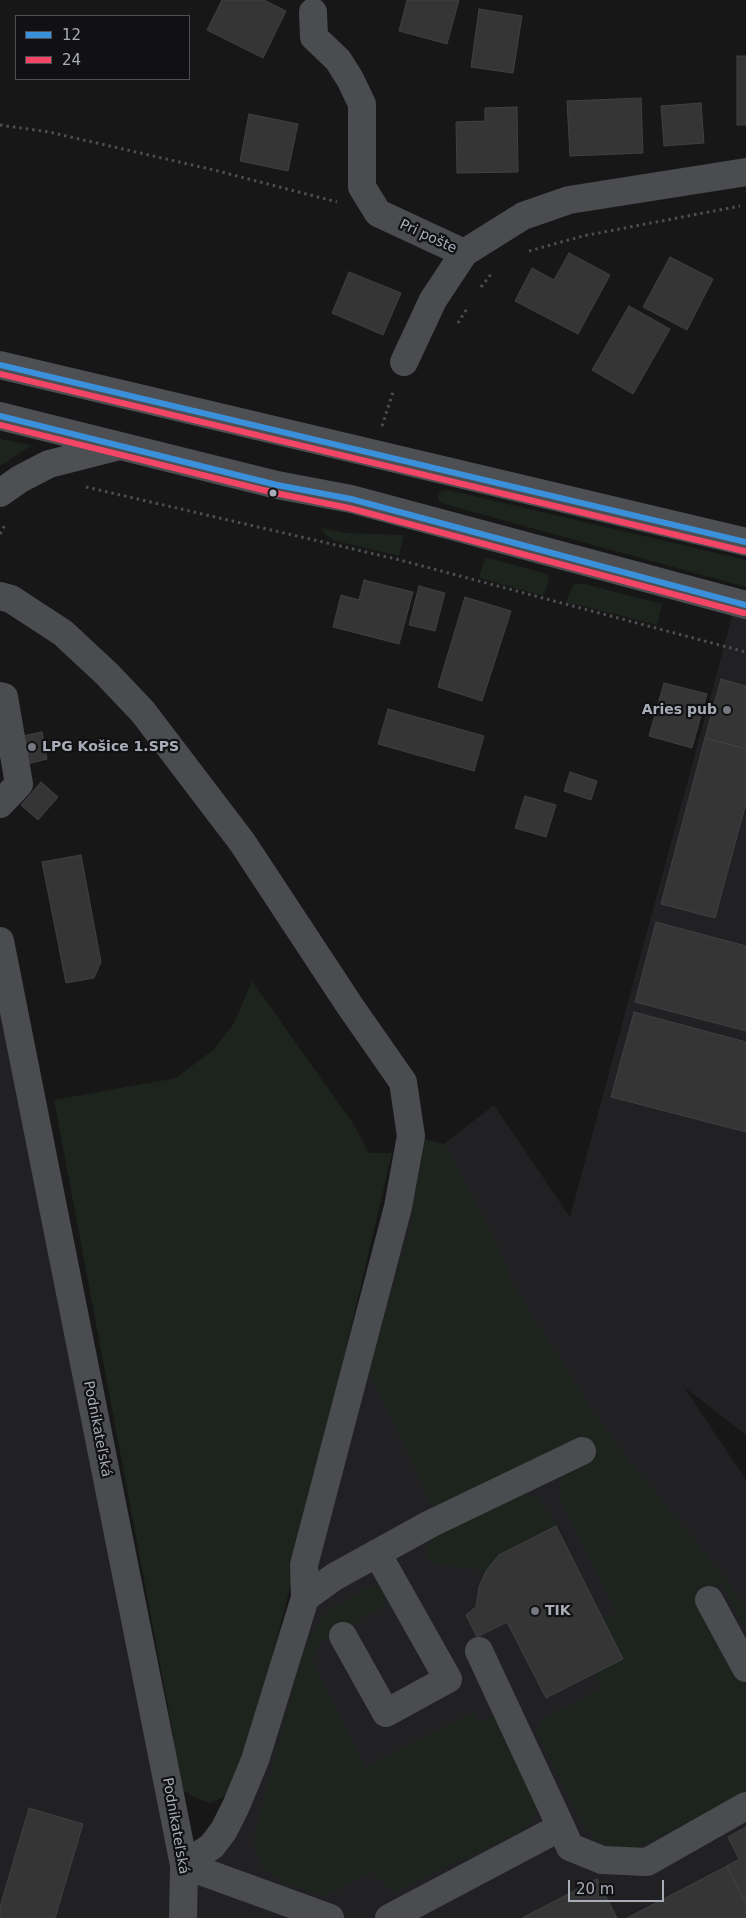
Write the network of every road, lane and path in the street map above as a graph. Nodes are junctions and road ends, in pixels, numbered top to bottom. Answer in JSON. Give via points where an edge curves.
{"nodes":[{"id":1,"x":313,"y":12,"type":"dead end"},
{"id":2,"x":0,"y":126,"type":"edge"},
{"id":3,"x":746,"y":172,"type":"edge"},
{"id":4,"x":746,"y":205,"type":"edge"},
{"id":5,"x":378,"y":213,"type":"junction"},
{"id":6,"x":527,"y":252,"type":"dead end"},
{"id":7,"x":464,"y":254,"type":"junction"},
{"id":8,"x":495,"y":269,"type":"dead end"},
{"id":9,"x":480,"y":288,"type":"dead end"},
{"id":10,"x":470,"y":302,"type":"dead end"},
{"id":11,"x":457,"y":326,"type":"dead end"},
{"id":12,"x":404,"y":362,"type":"dead end"},
{"id":13,"x":0,"y":365,"type":"edge"},
{"id":14,"x":390,"y":397,"type":"dead end"},
{"id":15,"x":0,"y":416,"type":"edge"},
{"id":16,"x":381,"y":429,"type":"dead end"},
{"id":17,"x":122,"y":446,"type":"junction"},
{"id":18,"x":84,"y":487,"type":"dead end"},
{"id":19,"x":0,"y":493,"type":"edge"},
{"id":20,"x":8,"y":519,"type":"dead end"},
{"id":21,"x":0,"y":534,"type":"edge"},
{"id":22,"x":746,"y":542,"type":"edge"},
{"id":23,"x":0,"y":596,"type":"edge"},
{"id":24,"x":746,"y":605,"type":"edge"},
{"id":25,"x":746,"y":652,"type":"edge"},
{"id":26,"x":0,"y":696,"type":"edge"},
{"id":27,"x":0,"y":804,"type":"edge"},
{"id":28,"x":0,"y":941,"type":"edge"},
{"id":29,"x":582,"y":1451,"type":"dead end"},
{"id":30,"x":377,"y":1553,"type":"junction"},
{"id":31,"x":305,"y":1598,"type":"junction"},
{"id":32,"x":709,"y":1600,"type":"dead end"},
{"id":33,"x":343,"y":1636,"type":"dead end"},
{"id":34,"x":479,"y":1652,"type":"dead end"},
{"id":35,"x":746,"y":1668,"type":"edge"},
{"id":36,"x":746,"y":1806,"type":"edge"},
{"id":37,"x":560,"y":1827,"type":"junction"},
{"id":38,"x":184,"y":1865,"type":"junction"},
{"id":39,"x":183,"y":1918,"type":"edge"},
{"id":40,"x":330,"y":1918,"type":"edge"},
{"id":41,"x":390,"y":1918,"type":"edge"}],
"edges":[{"from":1,"to":5,"type":"street","via":[[314,37],[338,60],[362,104],[362,187]]},
{"from":2,"to":5,"type":"path","via":[[49,132]]},
{"from":3,"to":7,"type":"street","name":"Pri pošte","via":[[569,200],[523,216]]},
{"from":4,"to":6,"type":"path","via":[[583,236]]},
{"from":5,"to":7,"type":"street","name":"Pri pošte"},
{"from":7,"to":12,"type":"street","via":[[433,300]]},
{"from":8,"to":9,"type":"path"},
{"from":10,"to":11,"type":"path"},
{"from":13,"to":22,"type":"main road"},
{"from":14,"to":16,"type":"path"},
{"from":15,"to":17,"type":"main road"},
{"from":17,"to":19,"type":"main road","via":[[49,464]]},
{"from":17,"to":24,"type":"main road","via":[[350,499]]},
{"from":18,"to":25,"type":"path","via":[[396,559]]},
{"from":20,"to":21,"type":"path"},
{"from":23,"to":31,"type":"street","via":[[63,633],[143,712],[242,842],[403,1082],[411,1136],[398,1207],[304,1564]]},
{"from":26,"to":27,"type":"street","via":[[4,697],[19,784]]},
{"from":28,"to":38,"type":"street","name":"Podnikateľská"},
{"from":29,"to":30,"type":"street"},
{"from":30,"to":31,"type":"street"},
{"from":30,"to":33,"type":"street","via":[[448,1679],[386,1713]]},
{"from":31,"to":38,"type":"street","via":[[255,1760],[236,1806],[212,1846]]},
{"from":32,"to":35,"type":"street"},
{"from":34,"to":37,"type":"street"},
{"from":36,"to":37,"type":"street","via":[[646,1862],[602,1860],[570,1847]]},
{"from":37,"to":41,"type":"street"},
{"from":38,"to":39,"type":"street","name":"Podnikateľská"},
{"from":38,"to":40,"type":"street"}]}
